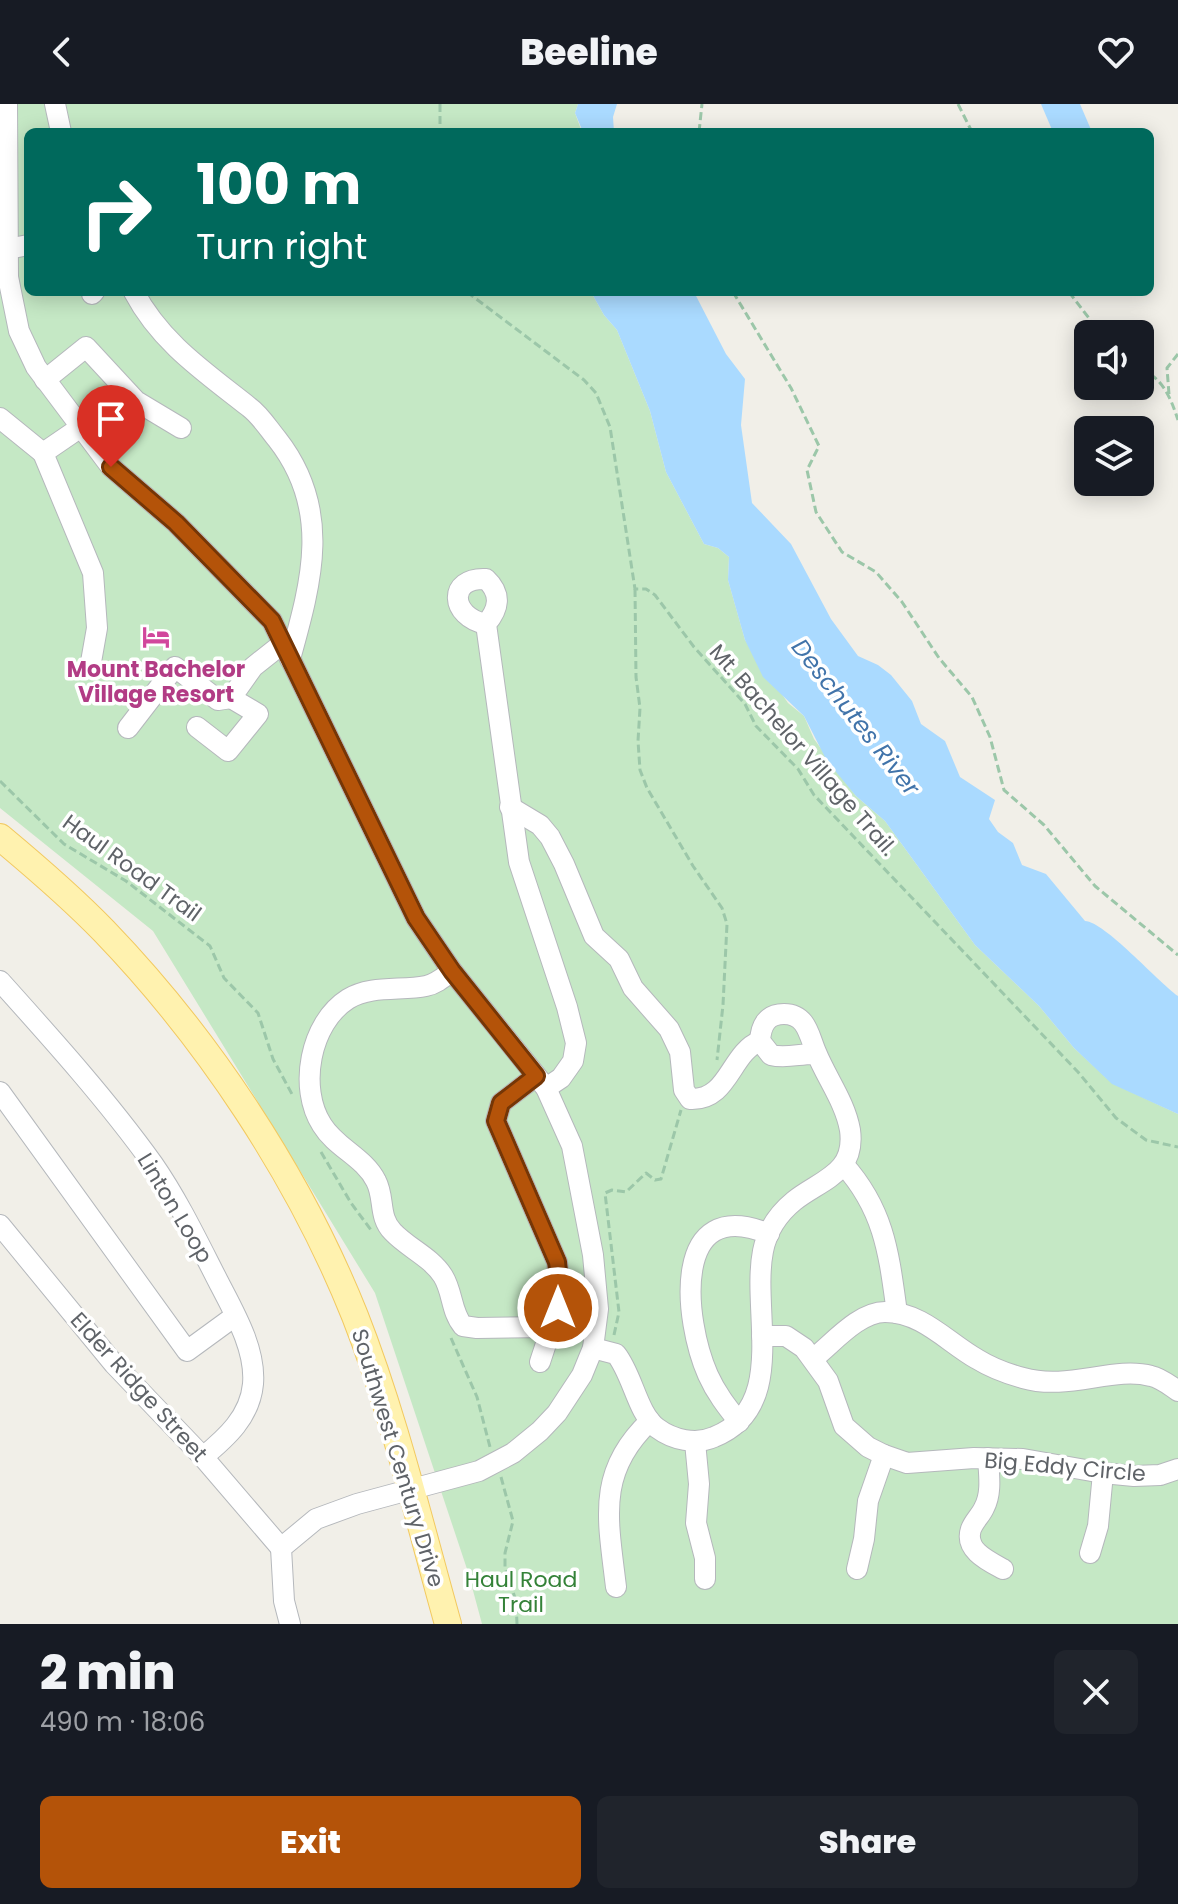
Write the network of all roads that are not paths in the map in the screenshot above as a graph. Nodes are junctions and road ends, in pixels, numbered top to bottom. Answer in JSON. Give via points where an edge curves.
{"nodes":[{"id":1,"x":7,"y":104,"type":"edge"},
{"id":2,"x":55,"y":104,"type":"edge"},
{"id":3,"x":60,"y":128,"type":"edge"},
{"id":4,"x":4,"y":161,"type":"edge"},
{"id":5,"x":18,"y":247,"type":"edge"},
{"id":6,"x":136,"y":296,"type":"edge"},
{"id":7,"x":45,"y":380,"type":"junction"},
{"id":8,"x":0,"y":418,"type":"edge"},
{"id":9,"x":81,"y":427,"type":"junction"},
{"id":10,"x":181,"y":428,"type":"dead end"},
{"id":11,"x":43,"y":453,"type":"junction"},
{"id":12,"x":486,"y":624,"type":"dead end"},
{"id":13,"x":286,"y":651,"type":"junction"},
{"id":14,"x":91,"y":662,"type":"dead end"},
{"id":15,"x":231,"y":698,"type":"junction"},
{"id":16,"x":197,"y":727,"type":"dead end"},
{"id":17,"x":128,"y":728,"type":"dead end"},
{"id":18,"x":510,"y":807,"type":"junction"},
{"id":19,"x":0,"y":837,"type":"edge"},
{"id":20,"x":452,"y":971,"type":"junction"},
{"id":21,"x":0,"y":981,"type":"edge"},
{"id":22,"x":760,"y":1041,"type":"junction"},
{"id":23,"x":816,"y":1054,"type":"junction"},
{"id":24,"x":541,"y":1082,"type":"junction"},
{"id":25,"x":0,"y":1092,"type":"edge"},
{"id":26,"x":844,"y":1165,"type":"junction"},
{"id":27,"x":0,"y":1225,"type":"edge"},
{"id":28,"x":769,"y":1234,"type":"junction"},
{"id":29,"x":897,"y":1313,"type":"junction"},
{"id":30,"x":235,"y":1316,"type":"junction"},
{"id":31,"x":551,"y":1327,"type":"junction"},
{"id":32,"x":762,"y":1336,"type":"junction"},
{"id":33,"x":600,"y":1349,"type":"junction"},
{"id":34,"x":814,"y":1358,"type":"junction"},
{"id":35,"x":540,"y":1362,"type":"dead end"},
{"id":36,"x":1178,"y":1391,"type":"edge"},
{"id":37,"x":650,"y":1421,"type":"junction"},
{"id":38,"x":739,"y":1422,"type":"junction"},
{"id":39,"x":695,"y":1442,"type":"junction"},
{"id":40,"x":884,"y":1455,"type":"junction"},
{"id":41,"x":203,"y":1457,"type":"junction"},
{"id":42,"x":988,"y":1458,"type":"junction"},
{"id":43,"x":1178,"y":1469,"type":"edge"},
{"id":44,"x":1103,"y":1473,"type":"junction"},
{"id":45,"x":410,"y":1489,"type":"junction"},
{"id":46,"x":281,"y":1548,"type":"junction"},
{"id":47,"x":1090,"y":1553,"type":"dead end"},
{"id":48,"x":857,"y":1569,"type":"dead end"},
{"id":49,"x":1003,"y":1569,"type":"dead end"},
{"id":50,"x":705,"y":1579,"type":"dead end"},
{"id":51,"x":616,"y":1587,"type":"dead end"},
{"id":52,"x":290,"y":1624,"type":"edge"},
{"id":53,"x":448,"y":1624,"type":"edge"}],
"edges":[{"from":1,"to":4,"type":"street"},
{"from":2,"to":3,"type":"street"},
{"from":4,"to":5,"type":"street"},
{"from":5,"to":7,"type":"street","via":[[8,277],[19,331]]},
{"from":6,"to":13,"type":"street","via":[[171,345],[253,410],[291,457],[307,490],[312,559],[305,608]]},
{"from":7,"to":9,"type":"street"},
{"from":7,"to":10,"type":"street","via":[[86,347],[136,401]]},
{"from":8,"to":11,"type":"street"},
{"from":9,"to":11,"type":"street"},
{"from":9,"to":13,"type":"street","via":[[111,467],[176,523],[272,621]]},
{"from":11,"to":14,"type":"street","via":[[93,573],[97,628]]},
{"from":12,"to":18,"type":"street"},
{"from":13,"to":15,"type":"street","via":[[253,667]]},
{"from":13,"to":20,"type":"street","via":[[416,918]]},
{"from":15,"to":16,"type":"street","via":[[258,714],[228,751]]},
{"from":15,"to":17,"type":"street","via":[[218,700],[175,667]]},
{"from":18,"to":22,"type":"street","via":[[550,837],[594,936],[619,959],[633,988],[669,1029],[680,1052],[687,1097],[698,1099],[721,1088],[746,1051]]},
{"from":18,"to":24,"type":"street","via":[[519,862],[576,1043],[573,1061],[561,1078]]},
{"from":19,"to":45,"type":"main road","name":"Southwest Century Drive","via":[[103,930],[174,1011],[233,1091],[319,1238],[355,1315]]},
{"from":20,"to":24,"type":"street"},
{"from":20,"to":31,"type":"street","via":[[428,986],[369,991],[347,1000],[314,1045],[310,1095],[321,1124],[366,1165],[378,1184],[381,1212],[391,1230],[442,1274],[463,1326]]},
{"from":21,"to":30,"type":"street","name":"Linton Loop","via":[[154,1165]]},
{"from":22,"to":23,"type":"street","via":[[771,1055]]},
{"from":22,"to":23,"type":"street","via":[[771,1015],[794,1015],[805,1023]]},
{"from":23,"to":26,"type":"street","via":[[850,1131]]},
{"from":24,"to":31,"type":"street","via":[[501,1103],[496,1121],[557,1262],[560,1287]]},
{"from":24,"to":33,"type":"street","via":[[572,1146],[593,1255]]},
{"from":25,"to":30,"type":"street","via":[[187,1351]]},
{"from":26,"to":28,"type":"street","via":[[779,1214]]},
{"from":26,"to":29,"type":"street","via":[[883,1227]]},
{"from":27,"to":41,"type":"street","name":"Elder Ridge Street","via":[[114,1364]]},
{"from":28,"to":32,"type":"street","via":[[759,1274]]},
{"from":28,"to":38,"type":"street","via":[[738,1224],[719,1228],[698,1247],[690,1275],[691,1309],[707,1373]]},
{"from":29,"to":34,"type":"street","via":[[862,1319]]},
{"from":29,"to":36,"type":"street","via":[[928,1324],[979,1360],[1024,1378],[1067,1383],[1129,1373],[1151,1376]]},
{"from":30,"to":41,"type":"street","name":"Linton Loop","via":[[249,1346],[253,1384],[238,1423]]},
{"from":31,"to":35,"type":"street"},
{"from":32,"to":34,"type":"street","name":"Big Eddy Circle","via":[[786,1336]]},
{"from":32,"to":38,"type":"street","via":[[760,1379]]},
{"from":33,"to":37,"type":"street","via":[[622,1361]]},
{"from":33,"to":45,"type":"street","via":[[557,1413],[513,1453],[479,1471]]},
{"from":34,"to":40,"type":"street","name":"Big Eddy Circle","via":[[844,1426]]},
{"from":37,"to":39,"type":"street"},
{"from":37,"to":51,"type":"street","via":[[620,1456],[612,1481],[609,1509]]},
{"from":38,"to":39,"type":"street","via":[[718,1436]]},
{"from":39,"to":50,"type":"street","via":[[696,1523]]},
{"from":40,"to":42,"type":"street","name":"Big Eddy Circle","via":[[907,1463]]},
{"from":40,"to":48,"type":"street","via":[[868,1501]]},
{"from":41,"to":46,"type":"street","name":"Elder Ridge Street"},
{"from":42,"to":44,"type":"street","name":"Big Eddy Circle"},
{"from":42,"to":49,"type":"street","via":[[989,1492],[969,1539],[974,1550]]},
{"from":43,"to":44,"type":"street","name":"Big Eddy Circle","via":[[1160,1475]]},
{"from":44,"to":47,"type":"street","via":[[1100,1517]]},
{"from":45,"to":46,"type":"street","via":[[316,1519]]},
{"from":45,"to":53,"type":"main road","name":"Southwest Century Drive"},
{"from":46,"to":52,"type":"street"}]}
